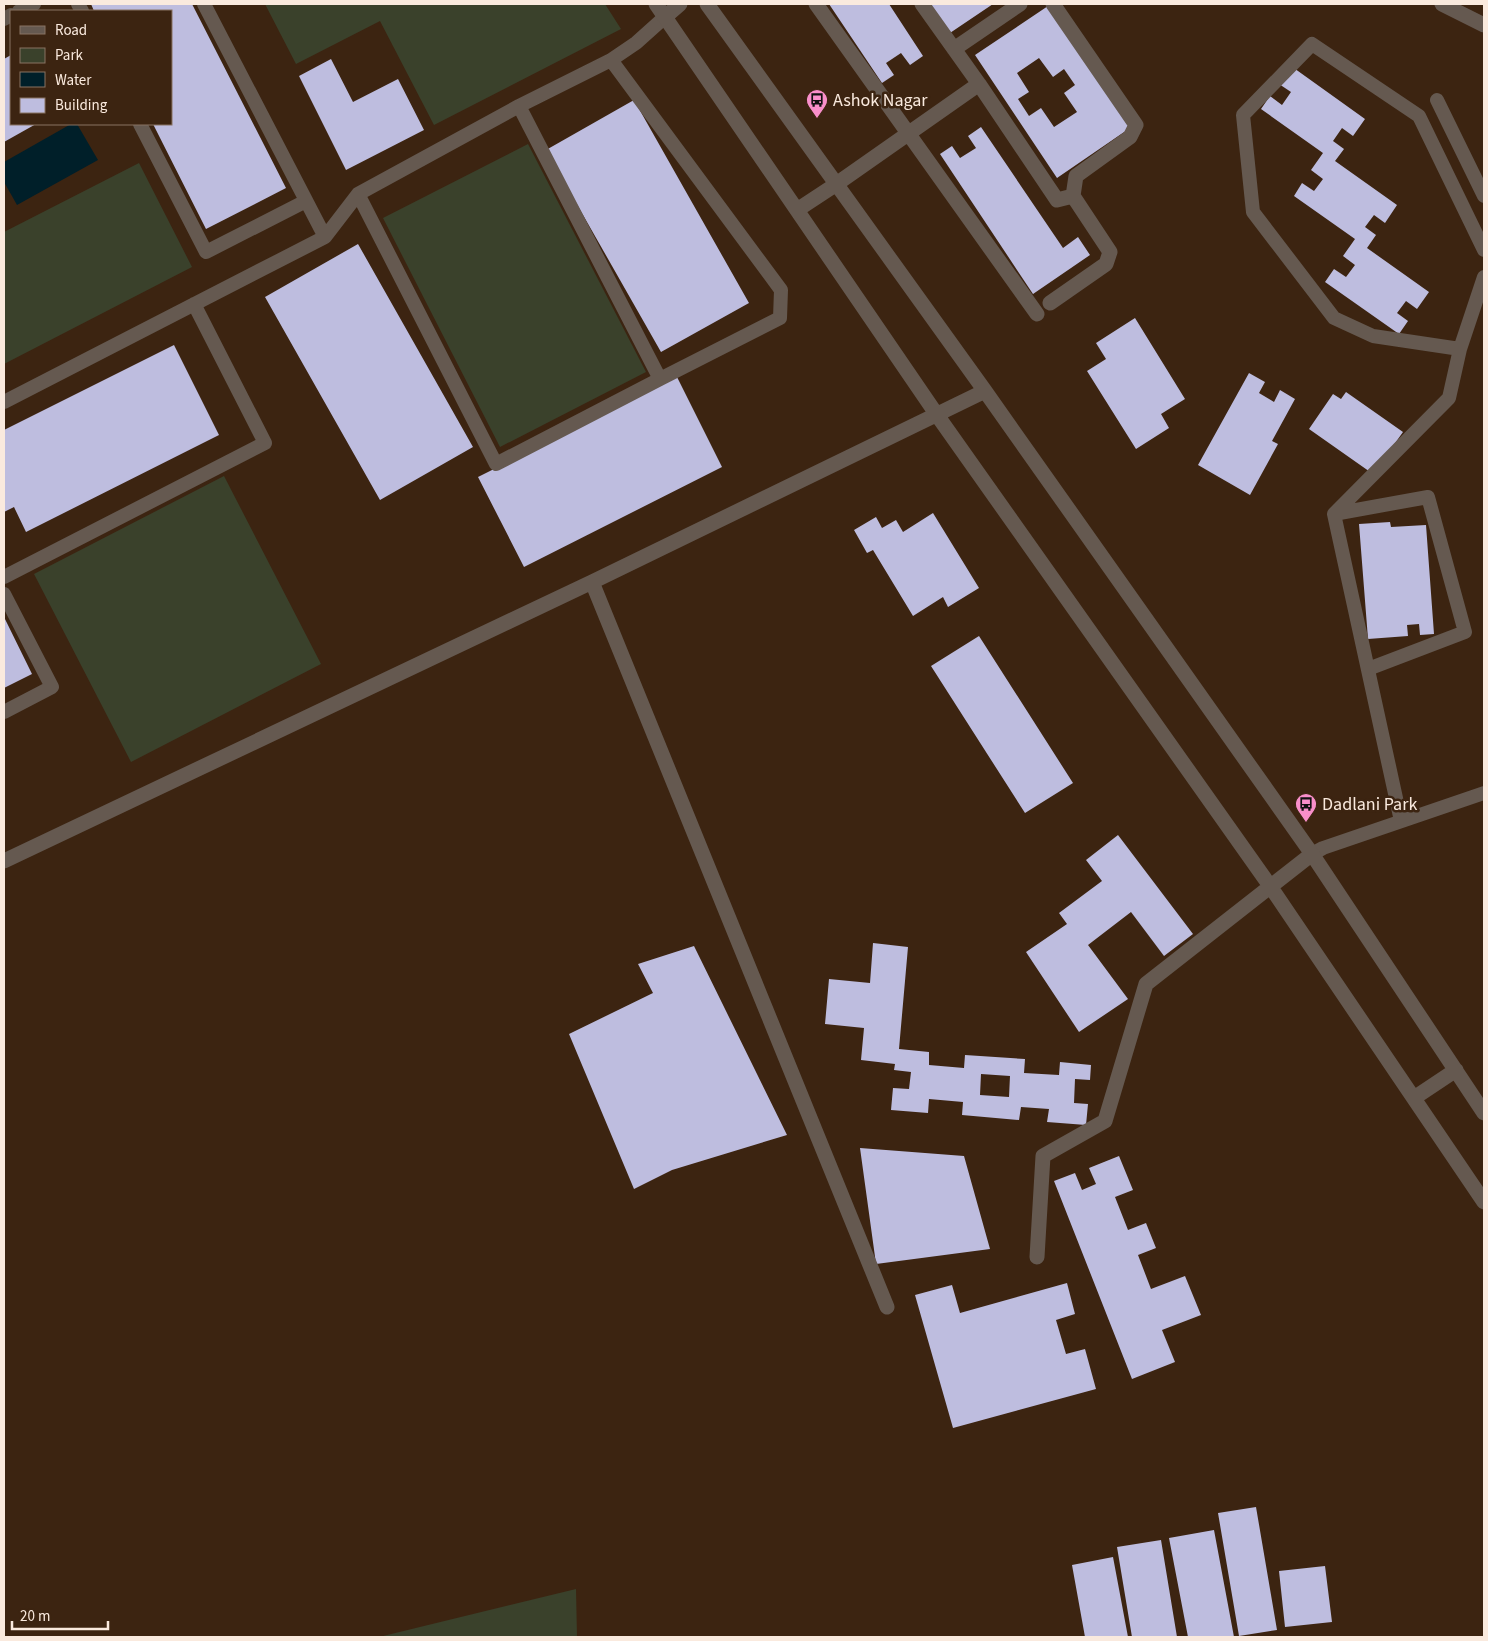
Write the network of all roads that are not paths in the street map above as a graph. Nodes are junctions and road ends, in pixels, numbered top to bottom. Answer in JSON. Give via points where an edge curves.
{"nodes":[{"id":1,"x":34,"y":4,"type":"edge"},
{"id":2,"x":204,"y":4,"type":"edge"},
{"id":3,"x":656,"y":4,"type":"edge"},
{"id":4,"x":680,"y":4,"type":"edge"},
{"id":5,"x":706,"y":4,"type":"edge"},
{"id":6,"x":816,"y":4,"type":"edge"},
{"id":7,"x":922,"y":4,"type":"edge"},
{"id":8,"x":1020,"y":4,"type":"edge"},
{"id":9,"x":1053,"y":4,"type":"edge"},
{"id":10,"x":1442,"y":4,"type":"edge"},
{"id":11,"x":21,"y":10,"type":"edge"},
{"id":12,"x":665,"y":17,"type":"junction"},
{"id":13,"x":1484,"y":25,"type":"edge"},
{"id":14,"x":954,"y":49,"type":"junction"},
{"id":15,"x":611,"y":60,"type":"junction"},
{"id":16,"x":979,"y":84,"type":"junction"},
{"id":17,"x":1437,"y":100,"type":"dead end"},
{"id":18,"x":519,"y":106,"type":"junction"},
{"id":19,"x":141,"y":125,"type":"edge"},
{"id":20,"x":908,"y":134,"type":"junction"},
{"id":21,"x":835,"y":185,"type":"junction"},
{"id":22,"x":358,"y":194,"type":"junction"},
{"id":23,"x":1073,"y":196,"type":"junction"},
{"id":24,"x":1484,"y":196,"type":"edge"},
{"id":25,"x":306,"y":201,"type":"junction"},
{"id":26,"x":797,"y":210,"type":"junction"},
{"id":27,"x":324,"y":238,"type":"junction"},
{"id":28,"x":1484,"y":250,"type":"edge"},
{"id":29,"x":1484,"y":277,"type":"edge"},
{"id":30,"x":1050,"y":303,"type":"dead end"},
{"id":31,"x":194,"y":304,"type":"junction"},
{"id":32,"x":1037,"y":314,"type":"dead end"},
{"id":33,"x":1460,"y":349,"type":"junction"},
{"id":34,"x":660,"y":379,"type":"junction"},
{"id":35,"x":985,"y":392,"type":"junction"},
{"id":36,"x":4,"y":402,"type":"edge"},
{"id":37,"x":936,"y":415,"type":"junction"},
{"id":38,"x":1334,"y":514,"type":"junction"},
{"id":39,"x":4,"y":578,"type":"edge"},
{"id":40,"x":592,"y":582,"type":"junction"},
{"id":41,"x":4,"y":594,"type":"edge"},
{"id":42,"x":1368,"y":668,"type":"junction"},
{"id":43,"x":4,"y":712,"type":"edge"},
{"id":44,"x":1484,"y":793,"type":"edge"},
{"id":45,"x":1402,"y":821,"type":"junction"},
{"id":46,"x":1312,"y":854,"type":"junction"},
{"id":47,"x":4,"y":861,"type":"edge"},
{"id":48,"x":1270,"y":886,"type":"junction"},
{"id":49,"x":1456,"y":1070,"type":"junction"},
{"id":50,"x":1414,"y":1098,"type":"junction"},
{"id":51,"x":1484,"y":1113,"type":"edge"},
{"id":52,"x":1484,"y":1202,"type":"edge"},
{"id":53,"x":1037,"y":1257,"type":"dead end"},
{"id":54,"x":887,"y":1307,"type":"dead end"}],
"edges":[{"from":1,"to":11,"type":"lane"},
{"from":2,"to":25,"type":"lane"},
{"from":3,"to":12,"type":"street"},
{"from":4,"to":12,"type":"street"},
{"from":5,"to":21,"type":"street"},
{"from":6,"to":20,"type":"street"},
{"from":7,"to":14,"type":"street"},
{"from":8,"to":14,"type":"street"},
{"from":9,"to":23,"type":"street","via":[[1136,125],[1130,137],[1076,176]]},
{"from":10,"to":13,"type":"street"},
{"from":12,"to":15,"type":"lane"},
{"from":12,"to":26,"type":"street"},
{"from":14,"to":16,"type":"street"},
{"from":15,"to":18,"type":"lane"},
{"from":15,"to":34,"type":"lane","via":[[781,290],[780,318]]},
{"from":16,"to":20,"type":"street"},
{"from":16,"to":23,"type":"street","via":[[1058,200]]},
{"from":17,"to":24,"type":"lane"},
{"from":18,"to":22,"type":"lane"},
{"from":18,"to":34,"type":"lane"},
{"from":19,"to":25,"type":"lane","via":[[206,252]]},
{"from":20,"to":21,"type":"street"},
{"from":20,"to":32,"type":"street"},
{"from":21,"to":26,"type":"street"},
{"from":21,"to":35,"type":"street"},
{"from":22,"to":27,"type":"lane"},
{"from":22,"to":34,"type":"lane","via":[[496,464]]},
{"from":23,"to":30,"type":"street","via":[[1110,252],[1106,264]]},
{"from":25,"to":27,"type":"lane"},
{"from":26,"to":37,"type":"street"},
{"from":27,"to":31,"type":"lane"},
{"from":28,"to":33,"type":"lane","via":[[1419,116],[1312,44],[1243,115],[1253,212],[1334,318],[1374,336]]},
{"from":29,"to":33,"type":"lane"},
{"from":31,"to":36,"type":"lane"},
{"from":31,"to":39,"type":"lane","via":[[265,443]]},
{"from":33,"to":38,"type":"lane","via":[[1449,398]]},
{"from":35,"to":37,"type":"street"},
{"from":35,"to":46,"type":"street"},
{"from":37,"to":40,"type":"street"},
{"from":37,"to":48,"type":"street"},
{"from":38,"to":42,"type":"lane"},
{"from":38,"to":42,"type":"lane","via":[[1428,498],[1465,632]]},
{"from":40,"to":47,"type":"street"},
{"from":40,"to":54,"type":"street"},
{"from":41,"to":43,"type":"lane","via":[[52,687]]},
{"from":42,"to":45,"type":"lane"},
{"from":44,"to":45,"type":"lane"},
{"from":45,"to":46,"type":"lane"},
{"from":46,"to":48,"type":"street"},
{"from":46,"to":49,"type":"street"},
{"from":48,"to":50,"type":"street"},
{"from":48,"to":53,"type":"street","via":[[1146,984],[1105,1120],[1042,1156]]},
{"from":49,"to":50,"type":"street"},
{"from":49,"to":51,"type":"street"},
{"from":50,"to":52,"type":"street"}]}
